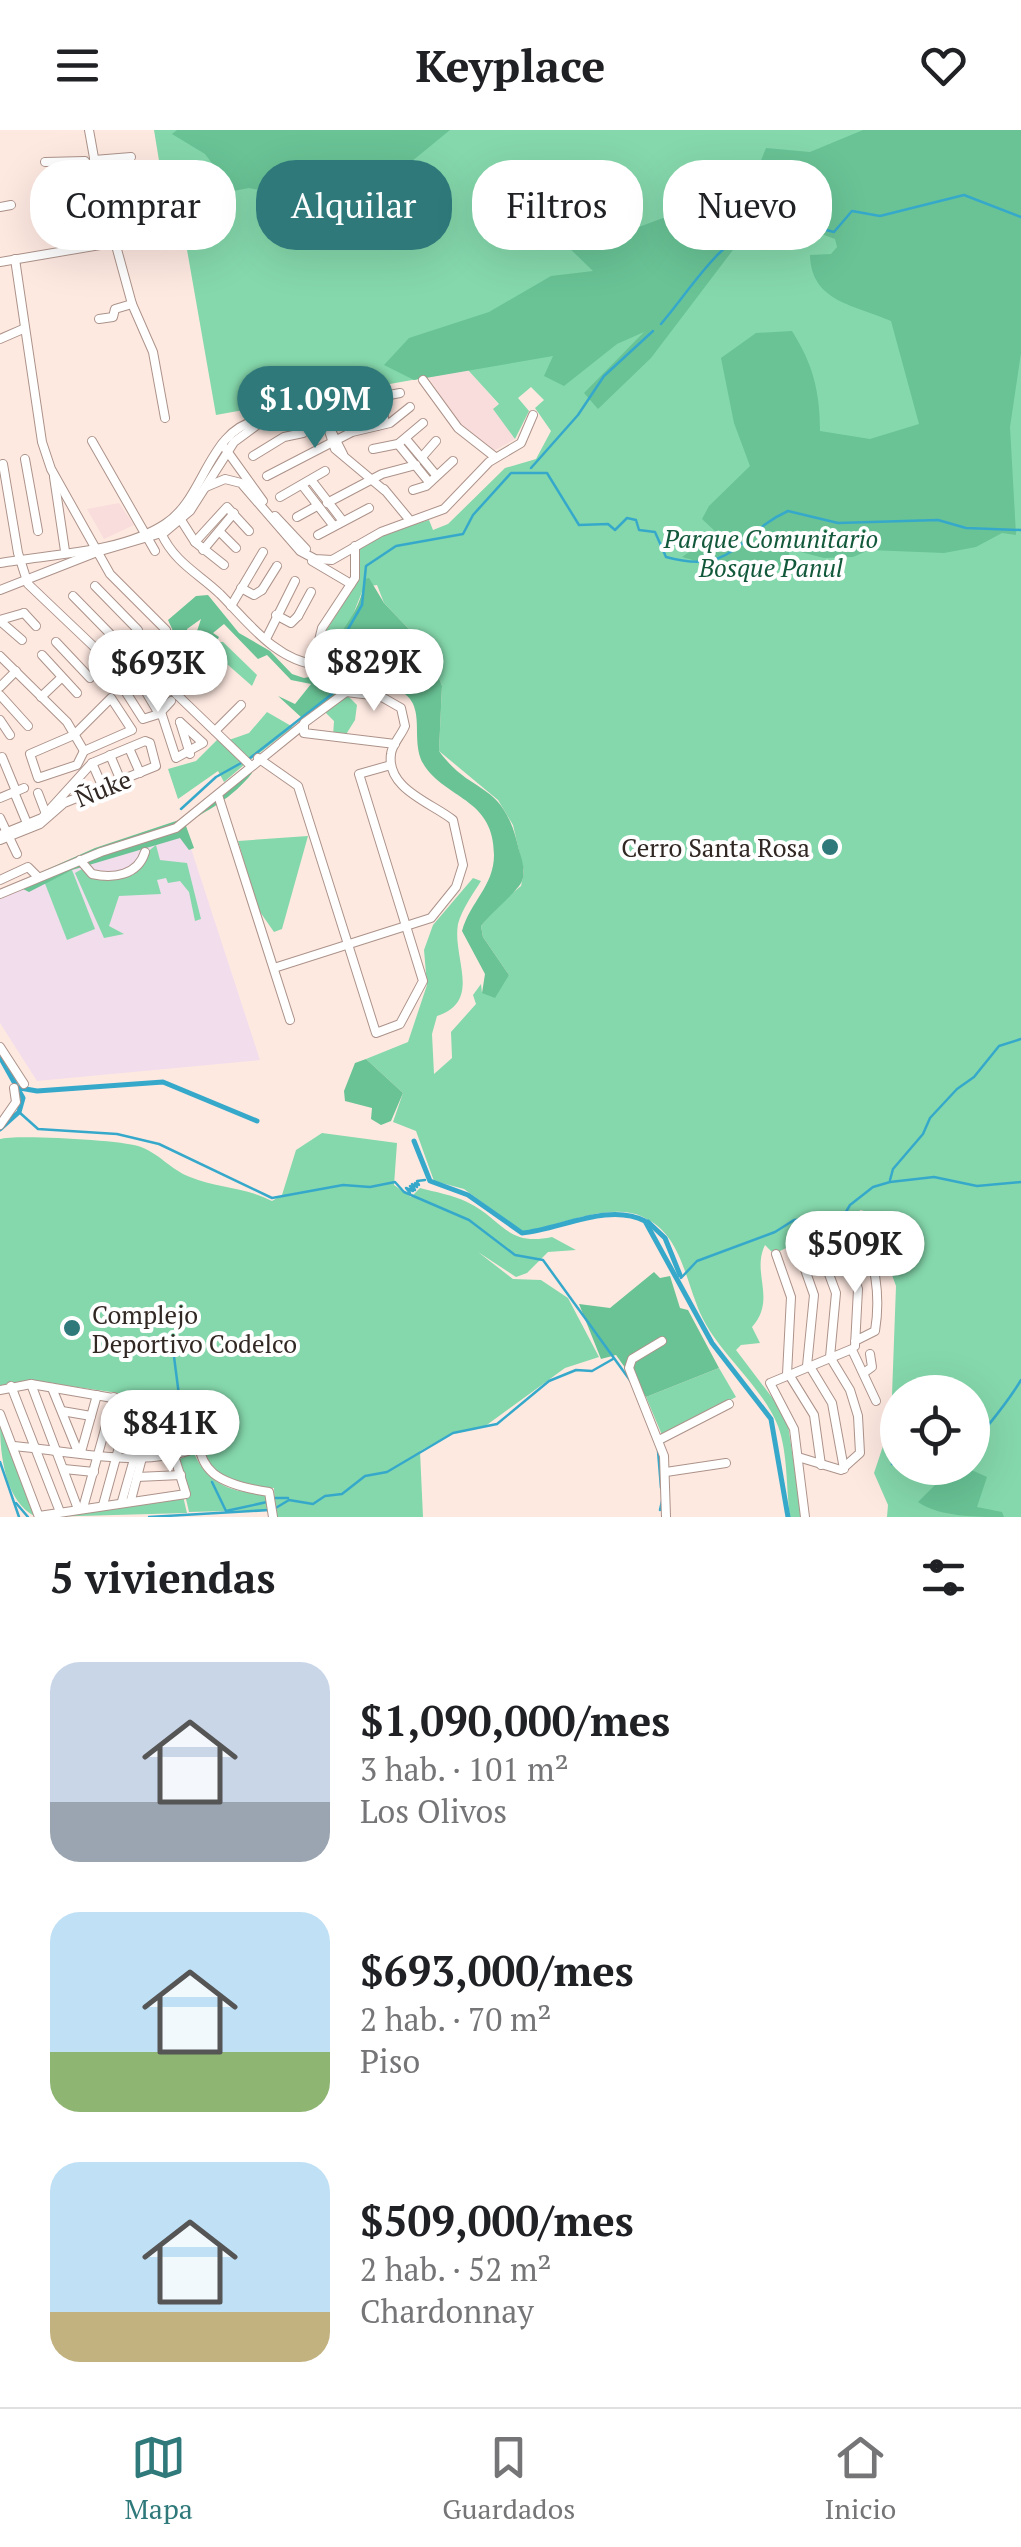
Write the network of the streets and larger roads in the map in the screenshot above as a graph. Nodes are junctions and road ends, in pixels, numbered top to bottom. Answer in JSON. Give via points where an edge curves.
{"nodes":[{"id":1,"x":89,"y":130,"type":"edge"},
{"id":2,"x":131,"y":156,"type":"dead end"},
{"id":3,"x":94,"y":160,"type":"edge"},
{"id":4,"x":121,"y":160,"type":"edge"},
{"id":5,"x":10,"y":205,"type":"dead end"},
{"id":6,"x":0,"y":207,"type":"edge"},
{"id":7,"x":67,"y":250,"type":"edge"},
{"id":8,"x":117,"y":250,"type":"edge"},
{"id":9,"x":14,"y":259,"type":"junction"},
{"id":10,"x":0,"y":262,"type":"edge"},
{"id":11,"x":132,"y":304,"type":"junction"},
{"id":12,"x":98,"y":319,"type":"dead end"},
{"id":13,"x":23,"y":329,"type":"junction"},
{"id":14,"x":0,"y":339,"type":"edge"},
{"id":15,"x":400,"y":393,"type":"dead end"},
{"id":16,"x":377,"y":399,"type":"junction"},
{"id":17,"x":348,"y":402,"type":"dead end"},
{"id":18,"x":410,"y":407,"type":"dead end"},
{"id":19,"x":538,"y":415,"type":"dead end"},
{"id":20,"x":164,"y":418,"type":"dead end"},
{"id":21,"x":423,"y":423,"type":"dead end"},
{"id":22,"x":379,"y":424,"type":"junction"},
{"id":23,"x":304,"y":433,"type":"dead end"},
{"id":24,"x":333,"y":439,"type":"junction"},
{"id":25,"x":92,"y":441,"type":"dead end"},
{"id":26,"x":436,"y":441,"type":"dead end"},
{"id":27,"x":402,"y":442,"type":"junction"},
{"id":28,"x":274,"y":444,"type":"junction"},
{"id":29,"x":225,"y":446,"type":"junction"},
{"id":30,"x":373,"y":449,"type":"dead end"},
{"id":31,"x":254,"y":456,"type":"dead end"},
{"id":32,"x":422,"y":457,"type":"junction"},
{"id":33,"x":492,"y":457,"type":"junction"},
{"id":34,"x":25,"y":459,"type":"dead end"},
{"id":35,"x":453,"y":461,"type":"dead end"},
{"id":36,"x":287,"y":463,"type":"junction"},
{"id":37,"x":414,"y":463,"type":"junction"},
{"id":38,"x":4,"y":464,"type":"dead end"},
{"id":39,"x":241,"y":470,"type":"junction"},
{"id":40,"x":325,"y":471,"type":"dead end"},
{"id":41,"x":54,"y":476,"type":"junction"},
{"id":42,"x":267,"y":476,"type":"dead end"},
{"id":43,"x":372,"y":476,"type":"junction"},
{"id":44,"x":432,"y":479,"type":"junction"},
{"id":45,"x":235,"y":480,"type":"junction"},
{"id":46,"x":307,"y":483,"type":"junction"},
{"id":47,"x":206,"y":487,"type":"junction"},
{"id":48,"x":30,"y":489,"type":"junction"},
{"id":49,"x":413,"y":490,"type":"dead end"},
{"id":50,"x":6,"y":494,"type":"junction"},
{"id":51,"x":280,"y":497,"type":"dead end"},
{"id":52,"x":323,"y":503,"type":"junction"},
{"id":53,"x":33,"y":505,"type":"junction"},
{"id":54,"x":369,"y":508,"type":"dead end"},
{"id":55,"x":396,"y":509,"type":"junction"},
{"id":56,"x":11,"y":510,"type":"junction"},
{"id":57,"x":231,"y":510,"type":"junction"},
{"id":58,"x":297,"y":517,"type":"dead end"},
{"id":59,"x":408,"y":518,"type":"junction"},
{"id":60,"x":181,"y":520,"type":"junction"},
{"id":61,"x":338,"y":522,"type":"junction"},
{"id":62,"x":392,"y":524,"type":"junction"},
{"id":63,"x":38,"y":530,"type":"dead end"},
{"id":64,"x":160,"y":531,"type":"junction"},
{"id":65,"x":249,"y":531,"type":"dead end"},
{"id":66,"x":220,"y":532,"type":"junction"},
{"id":67,"x":318,"y":534,"type":"dead end"},
{"id":68,"x":148,"y":536,"type":"junction"},
{"id":69,"x":195,"y":542,"type":"junction"},
{"id":70,"x":355,"y":544,"type":"junction"},
{"id":71,"x":236,"y":548,"type":"dead end"},
{"id":72,"x":95,"y":549,"type":"junction"},
{"id":73,"x":203,"y":550,"type":"junction"},
{"id":74,"x":65,"y":551,"type":"junction"},
{"id":75,"x":155,"y":551,"type":"dead end"},
{"id":76,"x":263,"y":552,"type":"dead end"},
{"id":77,"x":20,"y":559,"type":"junction"},
{"id":78,"x":0,"y":563,"type":"edge"},
{"id":79,"x":224,"y":565,"type":"dead end"},
{"id":80,"x":322,"y":565,"type":"junction"},
{"id":81,"x":276,"y":566,"type":"dead end"},
{"id":82,"x":296,"y":581,"type":"dead end"},
{"id":83,"x":27,"y":582,"type":"junction"},
{"id":84,"x":244,"y":583,"type":"junction"},
{"id":85,"x":351,"y":584,"type":"junction"},
{"id":86,"x":94,"y":586,"type":"dead end"},
{"id":87,"x":0,"y":590,"type":"edge"},
{"id":88,"x":311,"y":592,"type":"dead end"},
{"id":89,"x":73,"y":596,"type":"dead end"},
{"id":90,"x":133,"y":597,"type":"junction"},
{"id":91,"x":230,"y":606,"type":"junction"},
{"id":92,"x":118,"y":609,"type":"junction"},
{"id":93,"x":278,"y":611,"type":"junction"},
{"id":94,"x":24,"y":613,"type":"junction"},
{"id":95,"x":93,"y":615,"type":"junction"},
{"id":96,"x":0,"y":620,"type":"edge"},
{"id":97,"x":36,"y":626,"type":"dead end"},
{"id":98,"x":12,"y":629,"type":"junction"},
{"id":99,"x":138,"y":630,"type":"dead end"},
{"id":100,"x":77,"y":631,"type":"junction"},
{"id":101,"x":266,"y":639,"type":"junction"},
{"id":102,"x":22,"y":640,"type":"dead end"},
{"id":103,"x":56,"y":642,"type":"dead end"},
{"id":104,"x":123,"y":647,"type":"dead end"},
{"id":105,"x":0,"y":656,"type":"edge"},
{"id":106,"x":42,"y":656,"type":"dead end"},
{"id":107,"x":71,"y":656,"type":"junction"},
{"id":108,"x":110,"y":662,"type":"dead end"},
{"id":109,"x":79,"y":664,"type":"junction"},
{"id":110,"x":204,"y":668,"type":"dead end"},
{"id":111,"x":131,"y":669,"type":"dead end"},
{"id":112,"x":15,"y":670,"type":"junction"},
{"id":113,"x":59,"y":676,"type":"junction"},
{"id":114,"x":90,"y":678,"type":"dead end"},
{"id":115,"x":0,"y":684,"type":"edge"},
{"id":116,"x":77,"y":692,"type":"dead end"},
{"id":117,"x":0,"y":695,"type":"edge"},
{"id":118,"x":40,"y":696,"type":"junction"},
{"id":119,"x":241,"y":704,"type":"dead end"},
{"id":120,"x":167,"y":705,"type":"junction"},
{"id":121,"x":0,"y":720,"type":"edge"},
{"id":122,"x":302,"y":725,"type":"junction"},
{"id":123,"x":28,"y":726,"type":"dead end"},
{"id":124,"x":215,"y":731,"type":"junction"},
{"id":125,"x":10,"y":734,"type":"dead end"},
{"id":126,"x":74,"y":735,"type":"junction"},
{"id":127,"x":394,"y":744,"type":"junction"},
{"id":128,"x":129,"y":748,"type":"junction"},
{"id":129,"x":84,"y":751,"type":"junction"},
{"id":130,"x":190,"y":754,"type":"dead end"},
{"id":131,"x":110,"y":756,"type":"junction"},
{"id":132,"x":2,"y":758,"type":"edge"},
{"id":133,"x":258,"y":758,"type":"junction"},
{"id":134,"x":247,"y":762,"type":"junction"},
{"id":135,"x":92,"y":763,"type":"junction"},
{"id":136,"x":391,"y":764,"type":"junction"},
{"id":137,"x":140,"y":773,"type":"junction"},
{"id":138,"x":121,"y":781,"type":"junction"},
{"id":139,"x":57,"y":784,"type":"dead end"},
{"id":140,"x":103,"y":788,"type":"junction"},
{"id":141,"x":18,"y":790,"type":"junction"},
{"id":142,"x":38,"y":793,"type":"dead end"},
{"id":143,"x":218,"y":795,"type":"junction"},
{"id":144,"x":62,"y":797,"type":"junction"},
{"id":145,"x":0,"y":798,"type":"edge"},
{"id":146,"x":46,"y":814,"type":"junction"},
{"id":147,"x":0,"y":818,"type":"edge"},
{"id":148,"x":28,"y":826,"type":"junction"},
{"id":149,"x":4,"y":836,"type":"edge"},
{"id":150,"x":145,"y":852,"type":"dead end"},
{"id":151,"x":17,"y":854,"type":"dead end"},
{"id":152,"x":80,"y":860,"type":"junction"},
{"id":153,"x":40,"y":876,"type":"junction"},
{"id":154,"x":1,"y":888,"type":"edge"},
{"id":155,"x":407,"y":926,"type":"junction"},
{"id":156,"x":346,"y":945,"type":"junction"},
{"id":157,"x":274,"y":968,"type":"junction"},
{"id":158,"x":290,"y":1020,"type":"dead end"},
{"id":159,"x":0,"y":1047,"type":"edge"},
{"id":160,"x":24,"y":1084,"type":"dead end"},
{"id":161,"x":14,"y":1088,"type":"dead end"},
{"id":162,"x":0,"y":1124,"type":"edge"},
{"id":163,"x":774,"y":1260,"type":"dead end"},
{"id":164,"x":858,"y":1292,"type":"junction"},
{"id":165,"x":878,"y":1292,"type":"junction"},
{"id":166,"x":836,"y":1293,"type":"junction"},
{"id":167,"x":662,"y":1340,"type":"dead end"},
{"id":168,"x":854,"y":1347,"type":"junction"},
{"id":169,"x":870,"y":1354,"type":"dead end"},
{"id":170,"x":830,"y":1357,"type":"junction"},
{"id":171,"x":808,"y":1366,"type":"junction"},
{"id":172,"x":865,"y":1372,"type":"junction"},
{"id":173,"x":788,"y":1373,"type":"junction"},
{"id":174,"x":30,"y":1384,"type":"junction"},
{"id":175,"x":11,"y":1386,"type":"junction"},
{"id":176,"x":52,"y":1388,"type":"junction"},
{"id":177,"x":0,"y":1390,"type":"edge"},
{"id":178,"x":97,"y":1394,"type":"junction"},
{"id":179,"x":114,"y":1397,"type":"junction"},
{"id":180,"x":132,"y":1400,"type":"junction"},
{"id":181,"x":876,"y":1400,"type":"dead end"},
{"id":182,"x":153,"y":1404,"type":"junction"},
{"id":183,"x":729,"y":1404,"type":"dead end"},
{"id":184,"x":62,"y":1411,"type":"junction"},
{"id":185,"x":0,"y":1414,"type":"edge"},
{"id":186,"x":91,"y":1416,"type":"junction"},
{"id":187,"x":151,"y":1425,"type":"junction"},
{"id":188,"x":659,"y":1440,"type":"junction"},
{"id":189,"x":13,"y":1446,"type":"junction"},
{"id":190,"x":37,"y":1448,"type":"junction"},
{"id":191,"x":197,"y":1448,"type":"junction"},
{"id":192,"x":57,"y":1450,"type":"junction"},
{"id":193,"x":79,"y":1452,"type":"junction"},
{"id":194,"x":98,"y":1454,"type":"junction"},
{"id":195,"x":116,"y":1455,"type":"junction"},
{"id":196,"x":176,"y":1456,"type":"junction"},
{"id":197,"x":138,"y":1457,"type":"junction"},
{"id":198,"x":798,"y":1457,"type":"junction"},
{"id":199,"x":726,"y":1464,"type":"dead end"},
{"id":200,"x":822,"y":1464,"type":"junction"},
{"id":201,"x":844,"y":1469,"type":"junction"},
{"id":202,"x":64,"y":1470,"type":"junction"},
{"id":203,"x":94,"y":1472,"type":"junction"},
{"id":204,"x":666,"y":1472,"type":"junction"},
{"id":205,"x":181,"y":1475,"type":"junction"},
{"id":206,"x":137,"y":1477,"type":"junction"},
{"id":207,"x":126,"y":1500,"type":"junction"},
{"id":208,"x":102,"y":1504,"type":"junction"},
{"id":209,"x":81,"y":1509,"type":"junction"},
{"id":210,"x":60,"y":1512,"type":"junction"},
{"id":211,"x":39,"y":1516,"type":"edge"},
{"id":212,"x":272,"y":1517,"type":"edge"},
{"id":213,"x":666,"y":1517,"type":"edge"},
{"id":214,"x":804,"y":1517,"type":"edge"}],
"edges":[{"from":1,"to":3,"type":"street"},
{"from":2,"to":4,"type":"street"},
{"from":5,"to":6,"type":"street"},
{"from":7,"to":9,"type":"street"},
{"from":8,"to":11,"type":"street"},
{"from":9,"to":10,"type":"street"},
{"from":9,"to":13,"type":"street"},
{"from":11,"to":12,"type":"street"},
{"from":11,"to":20,"type":"street","via":[[154,352]]},
{"from":13,"to":14,"type":"street"},
{"from":13,"to":41,"type":"street"},
{"from":15,"to":16,"type":"street"},
{"from":16,"to":17,"type":"street"},
{"from":16,"to":22,"type":"street"},
{"from":18,"to":22,"type":"street"},
{"from":19,"to":33,"type":"street","via":[[521,443]]},
{"from":21,"to":27,"type":"street"},
{"from":22,"to":24,"type":"street"},
{"from":23,"to":28,"type":"street"},
{"from":24,"to":29,"type":"street","via":[[313,406],[283,408],[251,421]]},
{"from":24,"to":36,"type":"street"},
{"from":24,"to":43,"type":"street"},
{"from":25,"to":68,"type":"street"},
{"from":26,"to":32,"type":"street"},
{"from":27,"to":30,"type":"street"},
{"from":27,"to":32,"type":"street"},
{"from":27,"to":37,"type":"street"},
{"from":28,"to":31,"type":"street"},
{"from":28,"to":36,"type":"street"},
{"from":29,"to":39,"type":"street"},
{"from":29,"to":47,"type":"street"},
{"from":29,"to":64,"type":"street"},
{"from":32,"to":44,"type":"street"},
{"from":33,"to":33,"type":"street","via":[[456,426],[423,380],[454,428]]},
{"from":33,"to":59,"type":"street","via":[[440,508]]},
{"from":33,"to":70,"type":"street","via":[[441,511]]},
{"from":34,"to":48,"type":"street"},
{"from":35,"to":44,"type":"street"},
{"from":36,"to":42,"type":"street"},
{"from":37,"to":43,"type":"street"},
{"from":37,"to":44,"type":"street"},
{"from":38,"to":50,"type":"street"},
{"from":39,"to":45,"type":"street"},
{"from":39,"to":70,"type":"street","via":[[308,551],[331,555]]},
{"from":40,"to":46,"type":"street"},
{"from":41,"to":72,"type":"street"},
{"from":41,"to":74,"type":"street"},
{"from":43,"to":52,"type":"street"},
{"from":43,"to":55,"type":"street"},
{"from":44,"to":49,"type":"street"},
{"from":45,"to":47,"type":"street"},
{"from":45,"to":80,"type":"street"},
{"from":46,"to":51,"type":"street"},
{"from":46,"to":52,"type":"street"},
{"from":47,"to":60,"type":"street"},
{"from":48,"to":50,"type":"street"},
{"from":48,"to":53,"type":"street"},
{"from":50,"to":56,"type":"street"},
{"from":52,"to":58,"type":"street"},
{"from":52,"to":61,"type":"street"},
{"from":53,"to":56,"type":"street"},
{"from":53,"to":63,"type":"street"},
{"from":54,"to":61,"type":"street"},
{"from":55,"to":59,"type":"street"},
{"from":55,"to":62,"type":"street"},
{"from":56,"to":77,"type":"street"},
{"from":57,"to":65,"type":"street"},
{"from":57,"to":66,"type":"street"},
{"from":57,"to":69,"type":"street"},
{"from":59,"to":62,"type":"street"},
{"from":60,"to":64,"type":"street"},
{"from":60,"to":69,"type":"street"},
{"from":61,"to":67,"type":"street"},
{"from":62,"to":70,"type":"street"},
{"from":64,"to":68,"type":"street"},
{"from":64,"to":91,"type":"street","via":[[184,567]]},
{"from":66,"to":71,"type":"street"},
{"from":66,"to":73,"type":"street"},
{"from":68,"to":72,"type":"street"},
{"from":68,"to":75,"type":"street"},
{"from":69,"to":73,"type":"street"},
{"from":70,"to":80,"type":"street"},
{"from":70,"to":85,"type":"street"},
{"from":72,"to":74,"type":"street"},
{"from":72,"to":83,"type":"street"},
{"from":72,"to":90,"type":"street"},
{"from":73,"to":79,"type":"street"},
{"from":74,"to":77,"type":"street"},
{"from":76,"to":84,"type":"street"},
{"from":77,"to":78,"type":"street"},
{"from":77,"to":83,"type":"street"},
{"from":80,"to":85,"type":"street"},
{"from":81,"to":84,"type":"street","via":[[254,596]]},
{"from":82,"to":93,"type":"street"},
{"from":83,"to":87,"type":"street"},
{"from":83,"to":100,"type":"street"},
{"from":84,"to":91,"type":"street"},
{"from":85,"to":101,"type":"street","via":[[320,631],[316,665]]},
{"from":86,"to":92,"type":"street"},
{"from":88,"to":93,"type":"street","via":[[298,616]]},
{"from":89,"to":95,"type":"street"},
{"from":90,"to":92,"type":"street"},
{"from":90,"to":120,"type":"street","via":[[166,632],[142,661]]},
{"from":91,"to":101,"type":"street"},
{"from":92,"to":99,"type":"street"},
{"from":93,"to":101,"type":"street"},
{"from":94,"to":96,"type":"street"},
{"from":94,"to":97,"type":"street"},
{"from":94,"to":98,"type":"street"},
{"from":95,"to":100,"type":"street"},
{"from":95,"to":104,"type":"street"},
{"from":96,"to":98,"type":"street"},
{"from":98,"to":102,"type":"street"},
{"from":100,"to":108,"type":"street"},
{"from":103,"to":107,"type":"street"},
{"from":105,"to":112,"type":"street"},
{"from":106,"to":113,"type":"street"},
{"from":107,"to":109,"type":"street"},
{"from":107,"to":113,"type":"street"},
{"from":109,"to":113,"type":"street"},
{"from":109,"to":114,"type":"street"},
{"from":110,"to":120,"type":"street"},
{"from":111,"to":120,"type":"street","via":[[120,683],[143,720]]},
{"from":112,"to":115,"type":"street"},
{"from":112,"to":118,"type":"street"},
{"from":113,"to":116,"type":"street"},
{"from":113,"to":118,"type":"street"},
{"from":117,"to":123,"type":"street"},
{"from":118,"to":126,"type":"street"},
{"from":119,"to":124,"type":"street"},
{"from":120,"to":124,"type":"street"},
{"from":120,"to":130,"type":"street","via":[[166,729],[176,758]]},
{"from":121,"to":125,"type":"street"},
{"from":122,"to":127,"type":"street","via":[[311,737]]},
{"from":122,"to":127,"type":"street","via":[[346,688],[396,701],[405,724]]},
{"from":122,"to":133,"type":"street"},
{"from":124,"to":134,"type":"street"},
{"from":126,"to":129,"type":"street"},
{"from":126,"to":129,"type":"street","via":[[30,754],[37,777],[77,765]]},
{"from":126,"to":129,"type":"street","via":[[112,698],[132,725]]},
{"from":127,"to":136,"type":"street"},
{"from":128,"to":131,"type":"street"},
{"from":128,"to":137,"type":"street"},
{"from":128,"to":137,"type":"street","name":"Ñuke","via":[[148,741],[156,766]]},
{"from":131,"to":135,"type":"street"},
{"from":131,"to":138,"type":"street"},
{"from":132,"to":141,"type":"street"},
{"from":133,"to":134,"type":"street"},
{"from":133,"to":156,"type":"street","via":[[298,786]]},
{"from":134,"to":143,"type":"street"},
{"from":135,"to":140,"type":"street"},
{"from":135,"to":144,"type":"street"},
{"from":136,"to":155,"type":"street","via":[[359,774]]},
{"from":136,"to":155,"type":"street","via":[[401,785],[453,820],[464,861],[456,887],[433,916]]},
{"from":137,"to":138,"type":"street","name":"Ñuke"},
{"from":138,"to":140,"type":"street","name":"Ñuke"},
{"from":139,"to":144,"type":"street"},
{"from":140,"to":148,"type":"street","name":"Ñuke"},
{"from":141,"to":145,"type":"street"},
{"from":141,"to":148,"type":"street"},
{"from":142,"to":146,"type":"street"},
{"from":143,"to":152,"type":"street","via":[[174,829]]},
{"from":143,"to":157,"type":"street"},
{"from":144,"to":146,"type":"street"},
{"from":146,"to":148,"type":"street"},
{"from":147,"to":149,"type":"street"},
{"from":148,"to":149,"type":"street","name":"Ñuke"},
{"from":149,"to":151,"type":"street"},
{"from":150,"to":152,"type":"street","via":[[117,876],[92,874]]},
{"from":152,"to":153,"type":"street"},
{"from":153,"to":154,"type":"street"},
{"from":153,"to":154,"type":"street","via":[[28,867]]},
{"from":155,"to":156,"type":"street"},
{"from":155,"to":156,"type":"street","via":[[422,983],[400,1024],[378,1032]]},
{"from":156,"to":157,"type":"street"},
{"from":157,"to":158,"type":"street"},
{"from":159,"to":160,"type":"street"},
{"from":161,"to":162,"type":"street","via":[[16,1102]]},
{"from":163,"to":173,"type":"street","via":[[791,1298]]},
{"from":164,"to":165,"type":"street"},
{"from":164,"to":165,"type":"street","via":[[840,1243],[848,1233],[859,1236]]},
{"from":164,"to":166,"type":"street"},
{"from":164,"to":168,"type":"street"},
{"from":165,"to":168,"type":"street","via":[[875,1331]]},
{"from":166,"to":170,"type":"street"},
{"from":166,"to":171,"type":"street","via":[[813,1236],[802,1234],[795,1241],[814,1295]]},
{"from":167,"to":188,"type":"street","via":[[628,1368]]},
{"from":168,"to":170,"type":"street"},
{"from":168,"to":172,"type":"street"},
{"from":169,"to":172,"type":"street","via":[[872,1367]]},
{"from":170,"to":171,"type":"street"},
{"from":170,"to":201,"type":"street","via":[[855,1403],[860,1453]]},
{"from":171,"to":173,"type":"street"},
{"from":171,"to":201,"type":"street","via":[[832,1404]]},
{"from":172,"to":181,"type":"street"},
{"from":173,"to":198,"type":"street","via":[[770,1386],[790,1417]]},
{"from":173,"to":200,"type":"street","via":[[814,1415]]},
{"from":174,"to":175,"type":"street"},
{"from":174,"to":176,"type":"street"},
{"from":174,"to":192,"type":"street"},
{"from":175,"to":177,"type":"street"},
{"from":175,"to":190,"type":"street"},
{"from":176,"to":178,"type":"street"},
{"from":176,"to":184,"type":"street"},
{"from":178,"to":179,"type":"street"},
{"from":178,"to":186,"type":"street"},
{"from":179,"to":180,"type":"street"},
{"from":179,"to":194,"type":"street"},
{"from":180,"to":182,"type":"street"},
{"from":180,"to":195,"type":"street"},
{"from":182,"to":187,"type":"street"},
{"from":182,"to":191,"type":"street","via":[[183,1418]]},
{"from":182,"to":197,"type":"street"},
{"from":183,"to":188,"type":"street"},
{"from":184,"to":186,"type":"street"},
{"from":184,"to":193,"type":"street"},
{"from":185,"to":189,"type":"street"},
{"from":186,"to":193,"type":"street"},
{"from":187,"to":196,"type":"street","via":[[167,1433]]},
{"from":187,"to":197,"type":"street"},
{"from":188,"to":204,"type":"street"},
{"from":189,"to":190,"type":"street"},
{"from":189,"to":211,"type":"street"},
{"from":190,"to":192,"type":"street"},
{"from":190,"to":210,"type":"street"},
{"from":191,"to":196,"type":"street"},
{"from":191,"to":212,"type":"street","via":[[214,1476],[236,1488],[268,1492]]},
{"from":192,"to":193,"type":"street"},
{"from":192,"to":202,"type":"street"},
{"from":193,"to":194,"type":"street"},
{"from":194,"to":195,"type":"street"},
{"from":194,"to":203,"type":"street"},
{"from":195,"to":197,"type":"street"},
{"from":195,"to":208,"type":"street"},
{"from":196,"to":197,"type":"street"},
{"from":196,"to":205,"type":"street"},
{"from":197,"to":206,"type":"street"},
{"from":197,"to":207,"type":"street"},
{"from":198,"to":200,"type":"street"},
{"from":198,"to":214,"type":"street"},
{"from":199,"to":204,"type":"street"},
{"from":200,"to":201,"type":"street"},
{"from":202,"to":203,"type":"street"},
{"from":202,"to":209,"type":"street"},
{"from":203,"to":209,"type":"street"},
{"from":204,"to":213,"type":"street"},
{"from":205,"to":206,"type":"street"},
{"from":205,"to":207,"type":"street","via":[[186,1494]]},
{"from":206,"to":207,"type":"street"},
{"from":207,"to":208,"type":"street"},
{"from":208,"to":209,"type":"street"},
{"from":209,"to":210,"type":"street"},
{"from":210,"to":211,"type":"street"}]}
